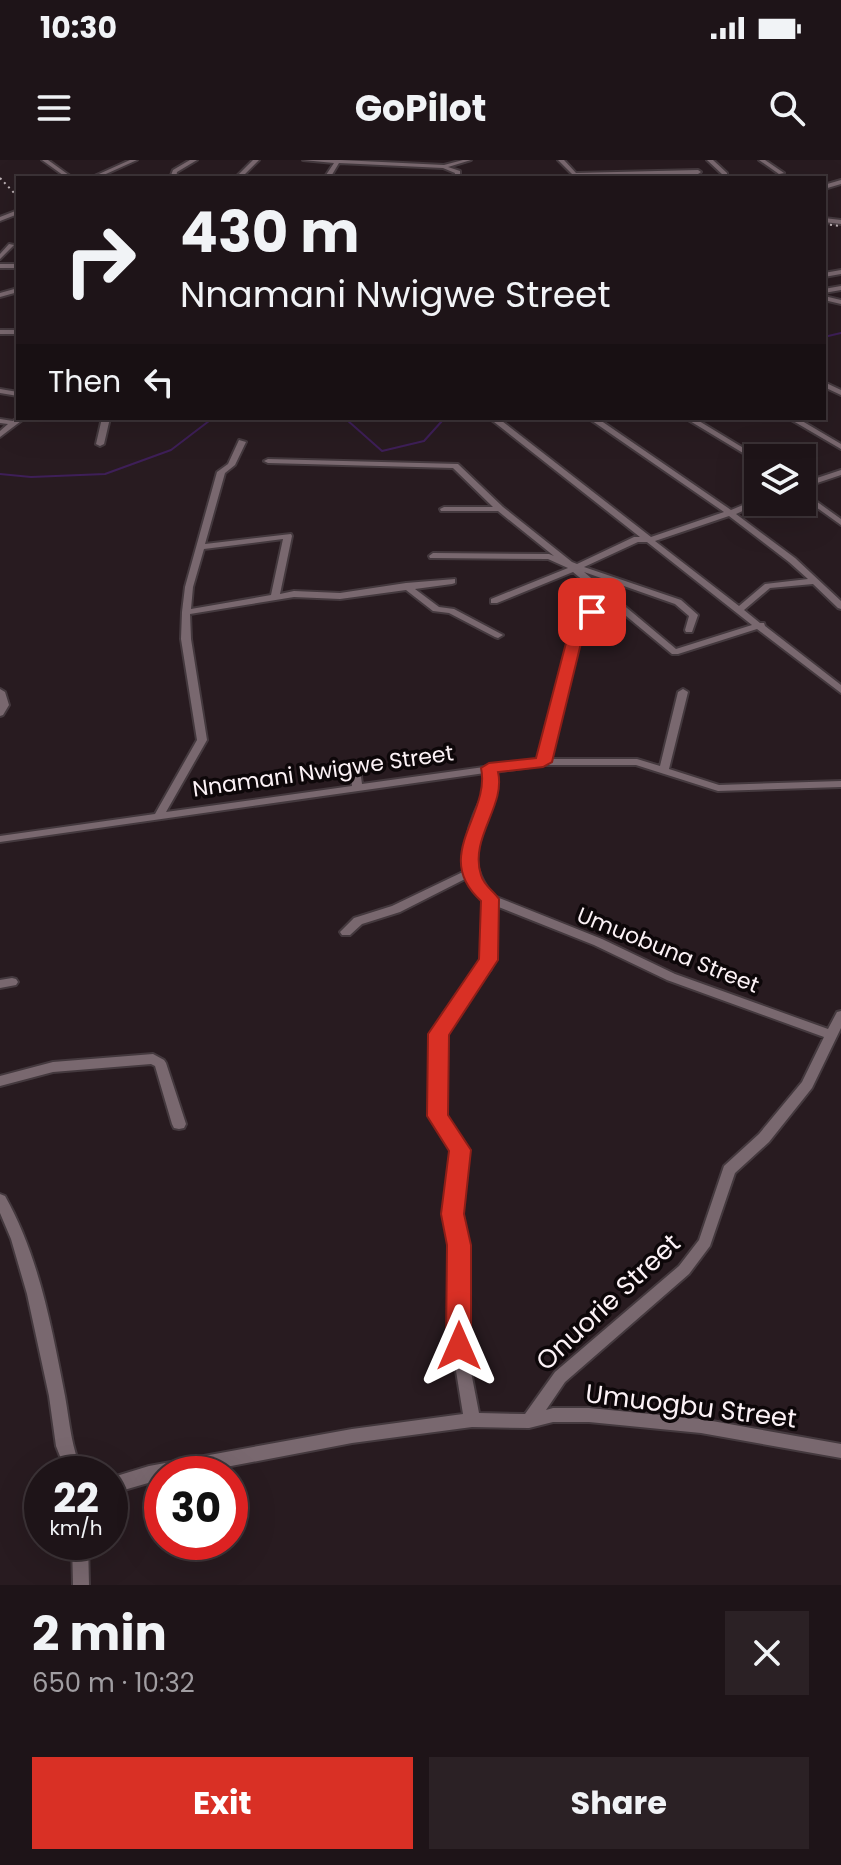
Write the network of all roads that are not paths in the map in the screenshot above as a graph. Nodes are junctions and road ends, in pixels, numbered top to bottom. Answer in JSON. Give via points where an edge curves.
{"nodes":[{"id":1,"x":45,"y":160,"type":"edge"},
{"id":2,"x":134,"y":160,"type":"edge"},
{"id":3,"x":194,"y":160,"type":"edge"},
{"id":4,"x":256,"y":160,"type":"edge"},
{"id":5,"x":306,"y":160,"type":"edge"},
{"id":6,"x":468,"y":160,"type":"edge"},
{"id":7,"x":561,"y":160,"type":"edge"},
{"id":8,"x":632,"y":160,"type":"edge"},
{"id":9,"x":710,"y":160,"type":"edge"},
{"id":10,"x":762,"y":160,"type":"edge"},
{"id":11,"x":338,"y":161,"type":"edge"},
{"id":12,"x":399,"y":163,"type":"edge"},
{"id":13,"x":440,"y":167,"type":"junction"},
{"id":14,"x":698,"y":172,"type":"dead end"},
{"id":15,"x":390,"y":173,"type":"dead end"},
{"id":16,"x":781,"y":173,"type":"dead end"},
{"id":17,"x":725,"y":174,"type":"dead end"},
{"id":18,"x":67,"y":176,"type":"edge"},
{"id":19,"x":98,"y":176,"type":"edge"},
{"id":20,"x":174,"y":176,"type":"edge"},
{"id":21,"x":240,"y":176,"type":"edge"},
{"id":22,"x":457,"y":176,"type":"edge"},
{"id":23,"x":644,"y":176,"type":"edge"},
{"id":24,"x":11,"y":245,"type":"dead end"},
{"id":25,"x":0,"y":257,"type":"edge"},
{"id":26,"x":106,"y":420,"type":"edge"},
{"id":27,"x":496,"y":420,"type":"edge"},
{"id":28,"x":595,"y":420,"type":"edge"},
{"id":29,"x":692,"y":420,"type":"edge"},
{"id":30,"x":795,"y":420,"type":"edge"},
{"id":31,"x":0,"y":421,"type":"edge"},
{"id":32,"x":18,"y":421,"type":"edge"},
{"id":33,"x":0,"y":435,"type":"edge"},
{"id":34,"x":242,"y":442,"type":"dead end"},
{"id":35,"x":100,"y":444,"type":"dead end"},
{"id":36,"x":841,"y":447,"type":"edge"},
{"id":37,"x":744,"y":451,"type":"edge"},
{"id":38,"x":268,"y":461,"type":"dead end"},
{"id":39,"x":841,"y":472,"type":"edge"},
{"id":40,"x":816,"y":481,"type":"edge"},
{"id":41,"x":816,"y":504,"type":"edge"},
{"id":42,"x":744,"y":508,"type":"edge"},
{"id":43,"x":444,"y":509,"type":"dead end"},
{"id":44,"x":500,"y":509,"type":"junction"},
{"id":45,"x":730,"y":513,"type":"junction"},
{"id":46,"x":841,"y":523,"type":"edge"},
{"id":47,"x":650,"y":540,"type":"junction"},
{"id":48,"x":202,"y":547,"type":"junction"},
{"id":49,"x":433,"y":556,"type":"dead end"},
{"id":50,"x":577,"y":567,"type":"junction"},
{"id":51,"x":452,"y":581,"type":"dead end"},
{"id":52,"x":816,"y":581,"type":"junction"},
{"id":53,"x":406,"y":586,"type":"junction"},
{"id":54,"x":275,"y":596,"type":"junction"},
{"id":55,"x":494,"y":601,"type":"dead end"},
{"id":56,"x":841,"y":606,"type":"edge"},
{"id":57,"x":741,"y":608,"type":"junction"},
{"id":58,"x":186,"y":612,"type":"junction"},
{"id":59,"x":592,"y":612,"type":"dead end"},
{"id":60,"x":761,"y":625,"type":"junction"},
{"id":61,"x":689,"y":630,"type":"dead end"},
{"id":62,"x":498,"y":635,"type":"dead end"},
{"id":63,"x":841,"y":690,"type":"edge"},
{"id":64,"x":0,"y":692,"type":"edge"},
{"id":65,"x":683,"y":692,"type":"dead end"},
{"id":66,"x":0,"y":713,"type":"edge"},
{"id":67,"x":543,"y":762,"type":"junction"},
{"id":68,"x":489,"y":768,"type":"junction"},
{"id":69,"x":355,"y":770,"type":"dead end"},
{"id":70,"x":664,"y":770,"type":"junction"},
{"id":71,"x":841,"y":784,"type":"edge"},
{"id":72,"x":358,"y":789,"type":"junction"},
{"id":73,"x":160,"y":814,"type":"junction"},
{"id":74,"x":0,"y":839,"type":"edge"},
{"id":75,"x":471,"y":872,"type":"junction"},
{"id":76,"x":490,"y":899,"type":"junction"},
{"id":77,"x":346,"y":932,"type":"dead end"},
{"id":78,"x":841,"y":1015,"type":"edge"},
{"id":79,"x":831,"y":1035,"type":"junction"},
{"id":80,"x":0,"y":1081,"type":"edge"},
{"id":81,"x":179,"y":1124,"type":"dead end"},
{"id":82,"x":0,"y":1200,"type":"edge"},
{"id":83,"x":472,"y":1420,"type":"junction"},
{"id":84,"x":529,"y":1421,"type":"junction"},
{"id":85,"x":841,"y":1451,"type":"edge"},
{"id":86,"x":65,"y":1456,"type":"edge"},
{"id":87,"x":128,"y":1480,"type":"edge"},
{"id":88,"x":80,"y":1560,"type":"edge"},
{"id":89,"x":81,"y":1585,"type":"edge"}],
"edges":[{"from":1,"to":18,"type":"street"},
{"from":2,"to":19,"type":"street"},
{"from":3,"to":20,"type":"street"},
{"from":4,"to":21,"type":"street"},
{"from":5,"to":11,"type":"street"},
{"from":6,"to":13,"type":"street"},
{"from":7,"to":23,"type":"street","via":[[575,175]]},
{"from":8,"to":23,"type":"street"},
{"from":9,"to":17,"type":"street"},
{"from":10,"to":16,"type":"street"},
{"from":11,"to":12,"type":"street"},
{"from":12,"to":13,"type":"street"},
{"from":12,"to":15,"type":"street"},
{"from":13,"to":22,"type":"street"},
{"from":14,"to":23,"type":"street"},
{"from":24,"to":25,"type":"street"},
{"from":26,"to":35,"type":"street"},
{"from":27,"to":47,"type":"street"},
{"from":28,"to":45,"type":"street"},
{"from":29,"to":37,"type":"street"},
{"from":30,"to":36,"type":"street"},
{"from":31,"to":32,"type":"street"},
{"from":32,"to":33,"type":"street"},
{"from":34,"to":48,"type":"street","via":[[231,465],[221,472]]},
{"from":38,"to":44,"type":"street","via":[[455,466]]},
{"from":39,"to":40,"type":"street"},
{"from":41,"to":46,"type":"street"},
{"from":42,"to":45,"type":"street"},
{"from":43,"to":44,"type":"street"},
{"from":44,"to":50,"type":"street"},
{"from":45,"to":47,"type":"street"},
{"from":45,"to":52,"type":"street"},
{"from":47,"to":50,"type":"street","via":[[637,539]]},
{"from":47,"to":57,"type":"street"},
{"from":48,"to":54,"type":"street","via":[[288,536]]},
{"from":48,"to":58,"type":"street"},
{"from":49,"to":50,"type":"street","via":[[549,557]]},
{"from":50,"to":55,"type":"street"},
{"from":50,"to":60,"type":"street","via":[[596,589],[675,652]]},
{"from":50,"to":61,"type":"street","via":[[678,602],[694,615]]},
{"from":51,"to":53,"type":"street"},
{"from":52,"to":56,"type":"street"},
{"from":52,"to":57,"type":"street","via":[[768,586]]},
{"from":53,"to":54,"type":"street","via":[[340,596]]},
{"from":53,"to":62,"type":"street","via":[[436,609]]},
{"from":54,"to":58,"type":"street"},
{"from":57,"to":60,"type":"street"},
{"from":58,"to":73,"type":"street","via":[[202,740]]},
{"from":59,"to":67,"type":"street","via":[[575,639]]},
{"from":60,"to":63,"type":"street"},
{"from":64,"to":66,"type":"street"},
{"from":65,"to":70,"type":"street"},
{"from":67,"to":68,"type":"street","name":"Nnamani Nwigwe Street"},
{"from":67,"to":70,"type":"street","name":"Nnamani Nwigwe Street","via":[[621,761]]},
{"from":68,"to":72,"type":"street","name":"Nnamani Nwigwe Street"},
{"from":68,"to":75,"type":"street","via":[[493,784],[472,836]]},
{"from":69,"to":72,"type":"street"},
{"from":70,"to":71,"type":"street","name":"Nnamani Nwigwe Street","via":[[718,788]]},
{"from":72,"to":73,"type":"street","name":"Nnamani Nwigwe Street"},
{"from":73,"to":74,"type":"street","name":"Nnamani Nwigwe Street"},
{"from":75,"to":76,"type":"street"},
{"from":75,"to":77,"type":"street","via":[[396,909],[358,921]]},
{"from":76,"to":79,"type":"street","name":"Umuobuna Street","via":[[683,982]]},
{"from":76,"to":83,"type":"street","via":[[485,969],[447,1017],[437,1044],[437,1116],[460,1150],[453,1214],[459,1245],[459,1346]]},
{"from":78,"to":79,"type":"street","name":"Onuorie Street"},
{"from":79,"to":84,"type":"street","name":"Onuorie Street","via":[[807,1085],[764,1138],[729,1170],[705,1242],[684,1270],[560,1377]]},
{"from":80,"to":81,"type":"street","via":[[53,1067],[153,1059],[160,1063]]},
{"from":82,"to":86,"type":"street","via":[[24,1260],[58,1399]]},
{"from":83,"to":84,"type":"street","name":"Umuogbu Street"},
{"from":83,"to":87,"type":"street","name":"Umuogbu Street","via":[[352,1436]]},
{"from":84,"to":85,"type":"street","name":"Umuogbu Street","via":[[553,1415],[647,1419]]},
{"from":88,"to":89,"type":"street"}]}
